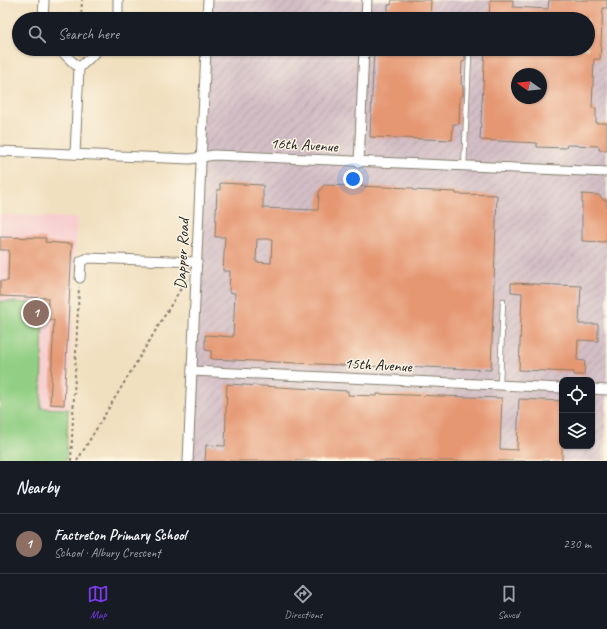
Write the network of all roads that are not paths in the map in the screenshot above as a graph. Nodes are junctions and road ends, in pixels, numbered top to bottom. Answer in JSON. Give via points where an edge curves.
{"nodes":[{"id":1,"x":44,"y":0,"type":"edge"},
{"id":2,"x":118,"y":0,"type":"edge"},
{"id":3,"x":208,"y":0,"type":"edge"},
{"id":4,"x":366,"y":0,"type":"edge"},
{"id":5,"x":43,"y":12,"type":"edge"},
{"id":6,"x":118,"y":12,"type":"edge"},
{"id":7,"x":207,"y":12,"type":"edge"},
{"id":8,"x":366,"y":12,"type":"edge"},
{"id":9,"x":66,"y":56,"type":"edge"},
{"id":10,"x":92,"y":56,"type":"edge"},
{"id":11,"x":206,"y":56,"type":"edge"},
{"id":12,"x":364,"y":56,"type":"edge"},
{"id":13,"x":469,"y":56,"type":"dead end"},
{"id":14,"x":79,"y":68,"type":"junction"},
{"id":15,"x":0,"y":151,"type":"edge"},
{"id":16,"x":75,"y":154,"type":"junction"},
{"id":17,"x":201,"y":157,"type":"junction"},
{"id":18,"x":359,"y":163,"type":"junction"},
{"id":19,"x":464,"y":167,"type":"junction"},
{"id":20,"x":607,"y":172,"type":"edge"},
{"id":21,"x":197,"y":262,"type":"junction"},
{"id":22,"x":80,"y":278,"type":"road end"},
{"id":23,"x":503,"y":301,"type":"dead end"},
{"id":24,"x":192,"y":371,"type":"junction"},
{"id":25,"x":500,"y":385,"type":"junction"},
{"id":26,"x":559,"y":388,"type":"edge"},
{"id":27,"x":595,"y":389,"type":"edge"},
{"id":28,"x":607,"y":390,"type":"edge"},
{"id":29,"x":188,"y":461,"type":"edge"}],
"edges":[{"from":1,"to":5,"type":"street"},
{"from":2,"to":6,"type":"street"},
{"from":3,"to":7,"type":"street"},
{"from":4,"to":8,"type":"street"},
{"from":9,"to":14,"type":"street"},
{"from":10,"to":14,"type":"street"},
{"from":11,"to":17,"type":"street","name":"Dapper Road"},
{"from":12,"to":18,"type":"street"},
{"from":13,"to":19,"type":"lane"},
{"from":14,"to":16,"type":"street"},
{"from":15,"to":16,"type":"street","name":"16th Avenue"},
{"from":16,"to":17,"type":"street","name":"16th Avenue","via":[[190,159]]},
{"from":17,"to":18,"type":"street","name":"16th Avenue","via":[[214,155]]},
{"from":17,"to":21,"type":"street","name":"Dapper Road"},
{"from":18,"to":19,"type":"street","name":"16th Avenue"},
{"from":19,"to":20,"type":"street","name":"16th Avenue"},
{"from":21,"to":22,"type":"street","via":[[88,258],[81,261]]},
{"from":21,"to":24,"type":"street","name":"Dapper Road"},
{"from":23,"to":25,"type":"lane"},
{"from":24,"to":25,"type":"street","name":"15th Avenue"},
{"from":24,"to":29,"type":"street","name":"Dapper Road"},
{"from":25,"to":26,"type":"street","name":"15th Avenue"},
{"from":27,"to":28,"type":"street"}]}
